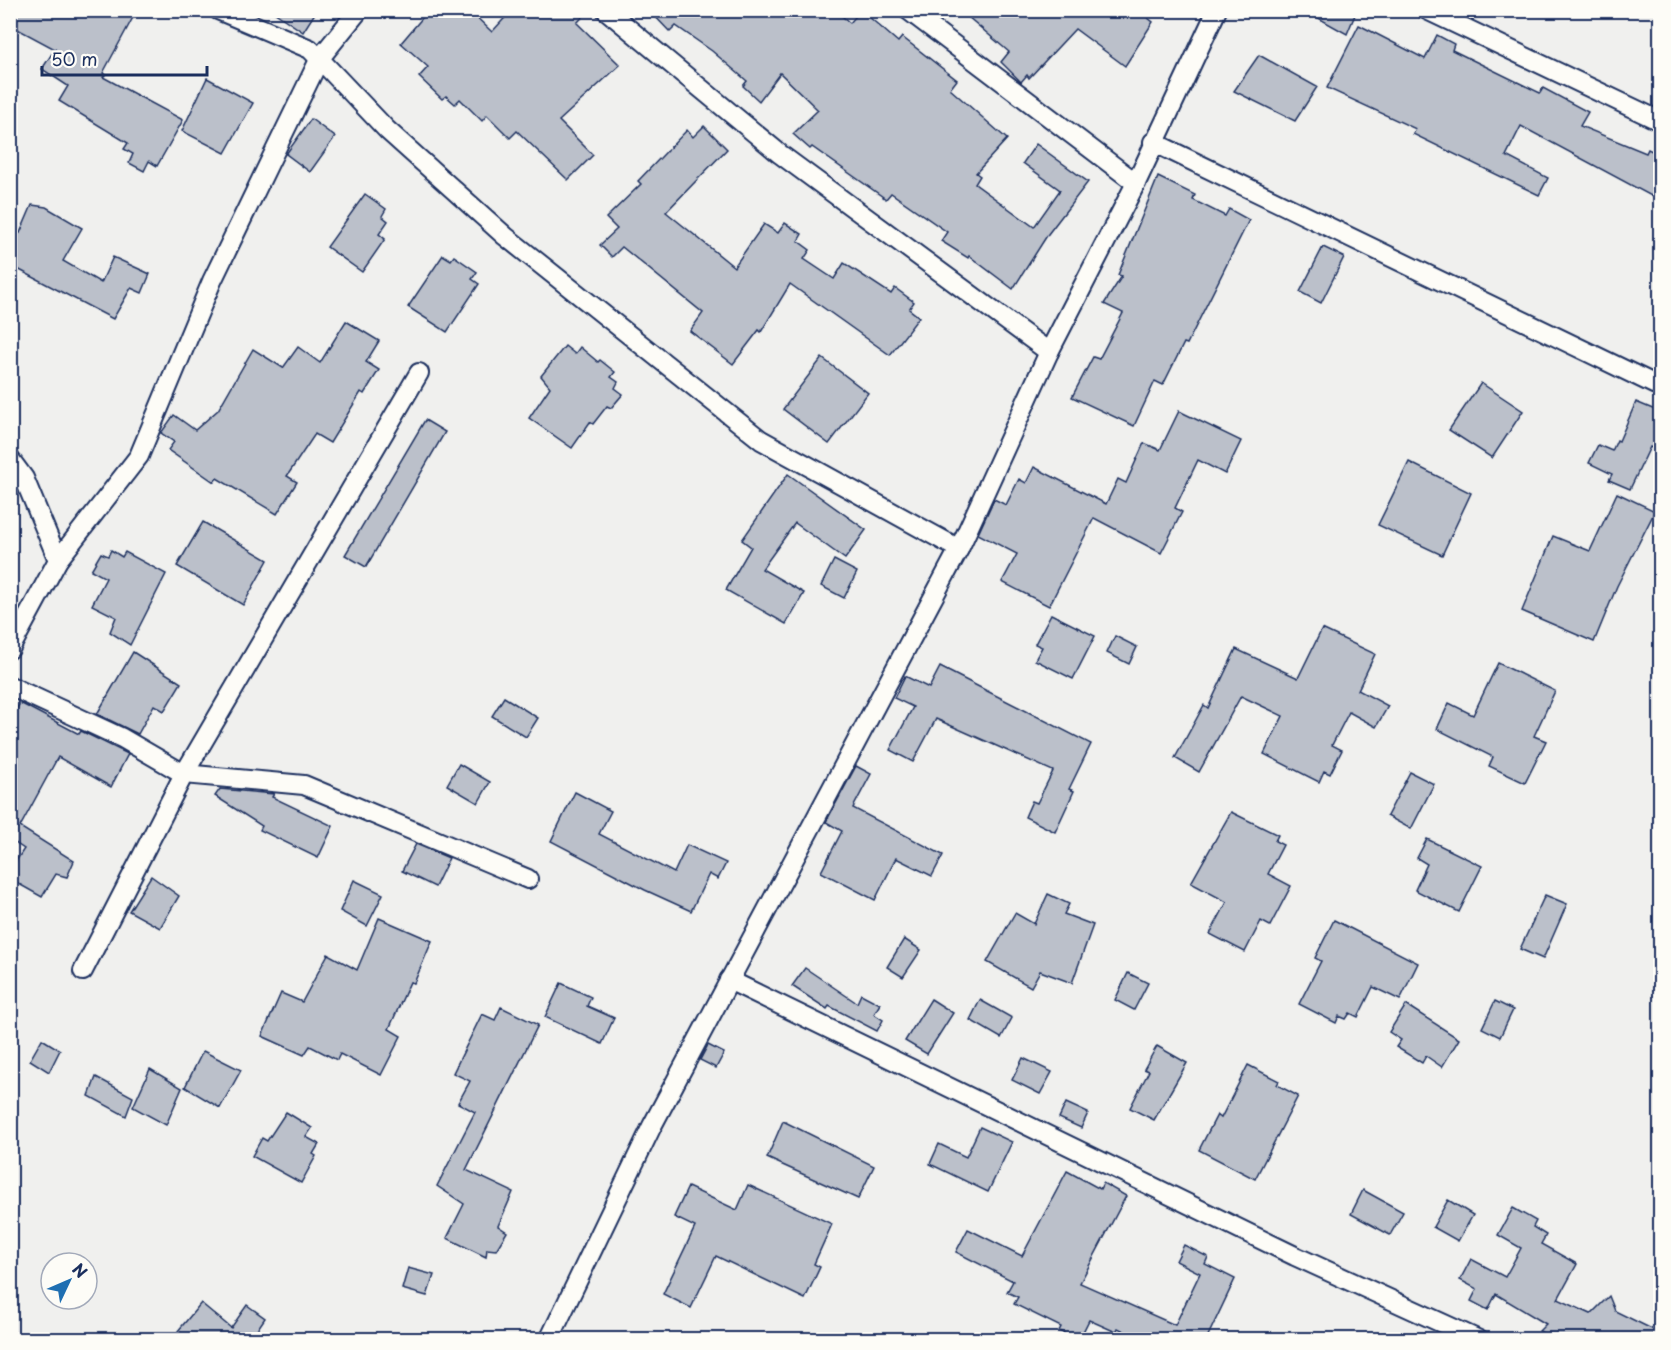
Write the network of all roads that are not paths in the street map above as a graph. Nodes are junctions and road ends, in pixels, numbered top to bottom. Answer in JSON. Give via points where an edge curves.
{"nodes":[{"id":1,"x":218,"y":10,"type":"edge"},
{"id":2,"x":359,"y":10,"type":"edge"},
{"id":3,"x":606,"y":10,"type":"edge"},
{"id":4,"x":908,"y":10,"type":"edge"},
{"id":5,"x":1427,"y":10,"type":"edge"},
{"id":6,"x":1212,"y":12,"type":"edge"},
{"id":7,"x":320,"y":58,"type":"junction"},
{"id":8,"x":1660,"y":122,"type":"edge"},
{"id":9,"x":1153,"y":142,"type":"junction"},
{"id":10,"x":1136,"y":183,"type":"junction"},
{"id":11,"x":1049,"y":352,"type":"junction"},
{"id":12,"x":419,"y":373,"type":"dead end"},
{"id":13,"x":1660,"y":387,"type":"edge"},
{"id":14,"x":10,"y":459,"type":"edge"},
{"id":15,"x":959,"y":549,"type":"junction"},
{"id":16,"x":58,"y":560,"type":"junction"},
{"id":17,"x":10,"y":649,"type":"edge"},
{"id":18,"x":10,"y":686,"type":"edge"},
{"id":19,"x":184,"y":774,"type":"junction"},
{"id":20,"x":528,"y":879,"type":"dead end"},
{"id":21,"x":83,"y":971,"type":"dead end"},
{"id":22,"x":729,"y":980,"type":"junction"},
{"id":23,"x":549,"y":1340,"type":"edge"},
{"id":24,"x":1479,"y":1340,"type":"edge"}],
"edges":[{"from":1,"to":7,"type":"street","via":[[310,49]]},
{"from":2,"to":7,"type":"street"},
{"from":3,"to":11,"type":"street","via":[[780,154]]},
{"from":4,"to":10,"type":"street"},
{"from":5,"to":8,"type":"street"},
{"from":6,"to":9,"type":"street"},
{"from":7,"to":15,"type":"street","via":[[387,130],[505,236],[761,440]]},
{"from":7,"to":16,"type":"street","via":[[212,281],[139,456]]},
{"from":9,"to":10,"type":"street"},
{"from":9,"to":13,"type":"street"},
{"from":10,"to":11,"type":"street"},
{"from":11,"to":15,"type":"street"},
{"from":12,"to":19,"type":"street"},
{"from":14,"to":16,"type":"street","via":[[24,478]]},
{"from":15,"to":22,"type":"street"},
{"from":16,"to":17,"type":"street"},
{"from":18,"to":19,"type":"street","via":[[122,738]]},
{"from":19,"to":20,"type":"street","via":[[304,785]]},
{"from":19,"to":21,"type":"street"},
{"from":22,"to":23,"type":"street","via":[[652,1126]]},
{"from":22,"to":24,"type":"street","via":[[1295,1256]]}]}
